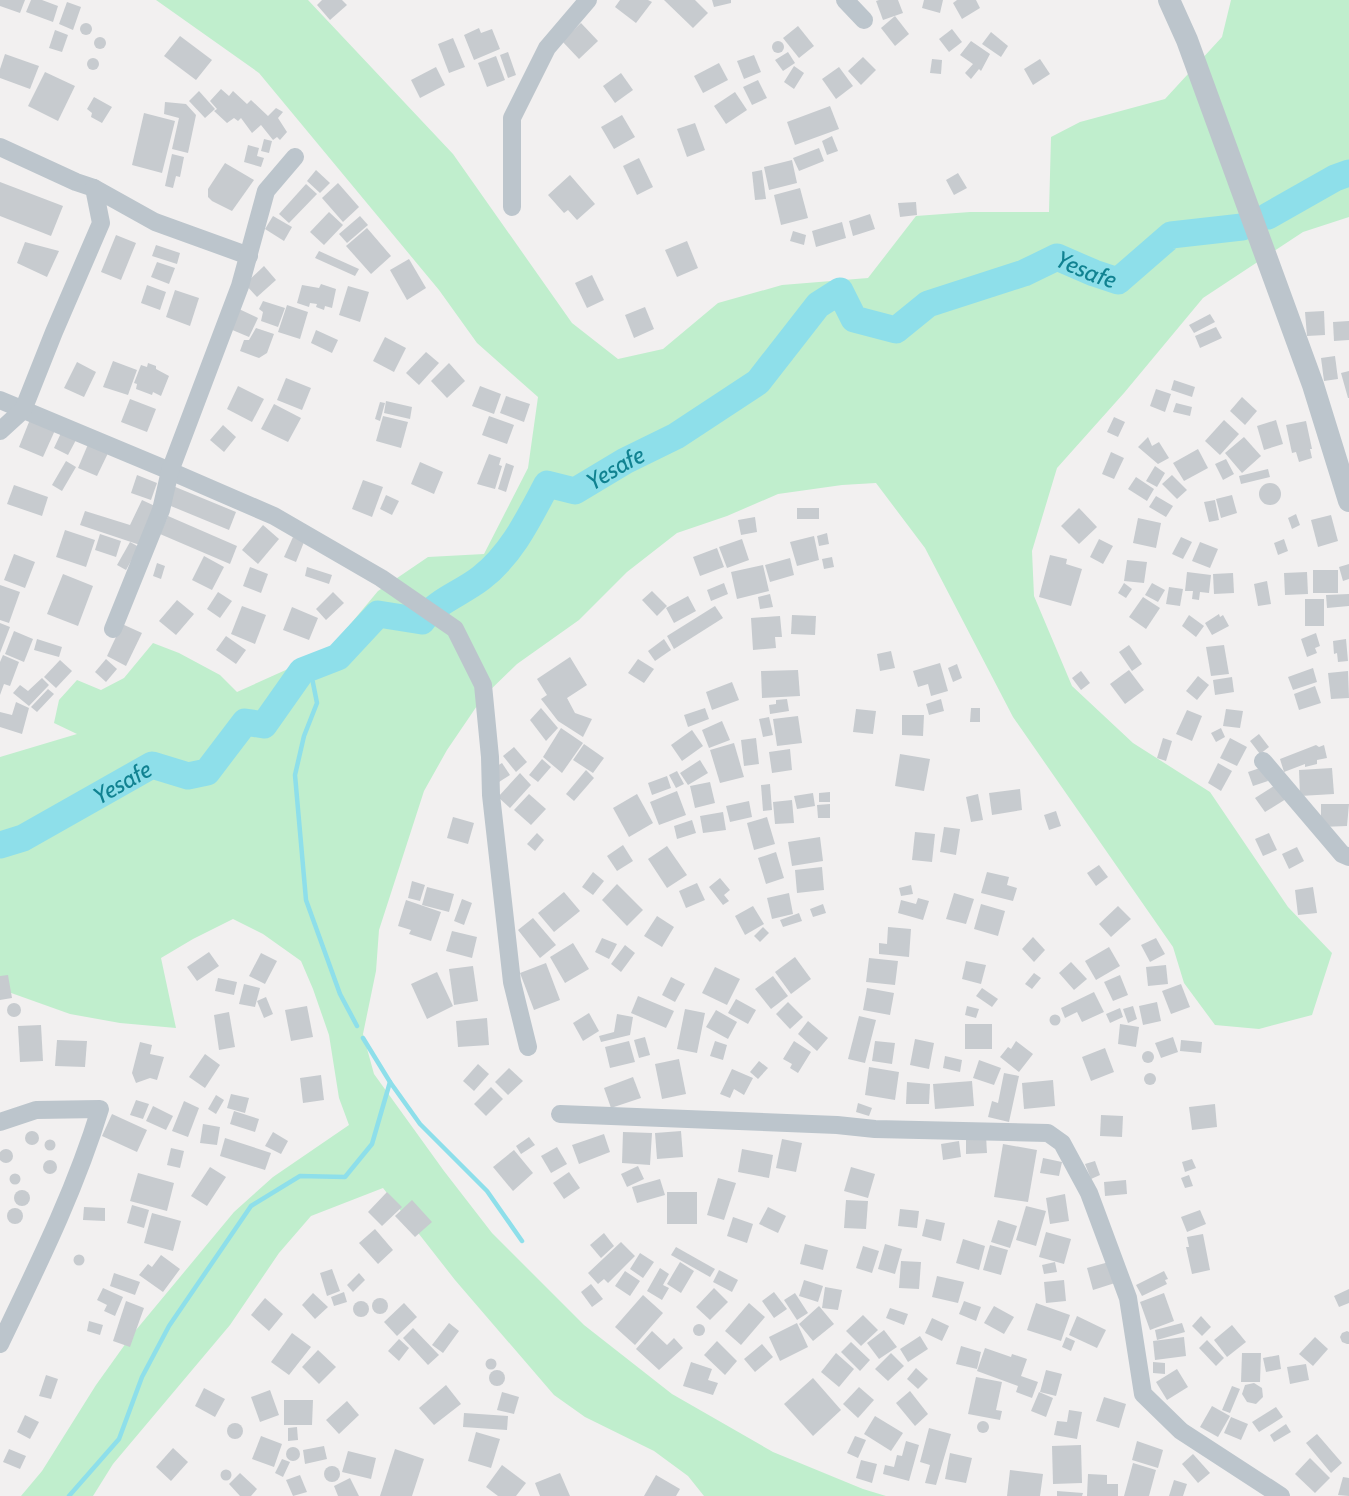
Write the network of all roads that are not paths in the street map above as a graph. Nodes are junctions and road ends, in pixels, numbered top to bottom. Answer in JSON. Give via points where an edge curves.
{"nodes":[{"id":1,"x":588,"y":0,"type":"edge"},
{"id":2,"x":846,"y":0,"type":"edge"},
{"id":3,"x":1169,"y":0,"type":"edge"},
{"id":4,"x":864,"y":20,"type":"dead end"},
{"id":5,"x":0,"y":147,"type":"edge"},
{"id":6,"x":295,"y":157,"type":"dead end"},
{"id":7,"x":94,"y":188,"type":"junction"},
{"id":8,"x":512,"y":207,"type":"dead end"},
{"id":9,"x":249,"y":256,"type":"junction"},
{"id":10,"x":0,"y":400,"type":"edge"},
{"id":11,"x":22,"y":410,"type":"junction"},
{"id":12,"x":0,"y":431,"type":"edge"},
{"id":13,"x":170,"y":471,"type":"junction"},
{"id":14,"x":1349,"y":501,"type":"edge"},
{"id":15,"x":113,"y":628,"type":"dead end"},
{"id":16,"x":1263,"y":761,"type":"dead end"},
{"id":17,"x":1349,"y":857,"type":"edge"},
{"id":18,"x":528,"y":1047,"type":"dead end"},
{"id":19,"x":560,"y":1114,"type":"dead end"},
{"id":20,"x":0,"y":1122,"type":"edge"},
{"id":21,"x":0,"y":1344,"type":"edge"},
{"id":22,"x":1281,"y":1496,"type":"edge"}],
"edges":[{"from":1,"to":8,"type":"street","via":[[547,48],[512,118]]},
{"from":2,"to":4,"type":"street"},
{"from":3,"to":14,"type":"street","via":[[1313,386]]},
{"from":5,"to":7,"type":"street"},
{"from":6,"to":9,"type":"street","via":[[266,191]]},
{"from":7,"to":9,"type":"street","via":[[155,222]]},
{"from":7,"to":11,"type":"street","via":[[101,223]]},
{"from":9,"to":13,"type":"street"},
{"from":10,"to":11,"type":"street"},
{"from":11,"to":12,"type":"street"},
{"from":11,"to":13,"type":"street"},
{"from":13,"to":15,"type":"street","via":[[161,510]]},
{"from":13,"to":18,"type":"street","via":[[274,516],[381,578],[455,629],[483,685],[512,982]]},
{"from":16,"to":17,"type":"street","via":[[1342,854]]},
{"from":19,"to":22,"type":"street","via":[[1048,1133],[1062,1143],[1089,1193],[1128,1298],[1143,1394],[1181,1431]]},
{"from":20,"to":21,"type":"street","via":[[36,1110],[100,1109],[49,1242]]}]}
